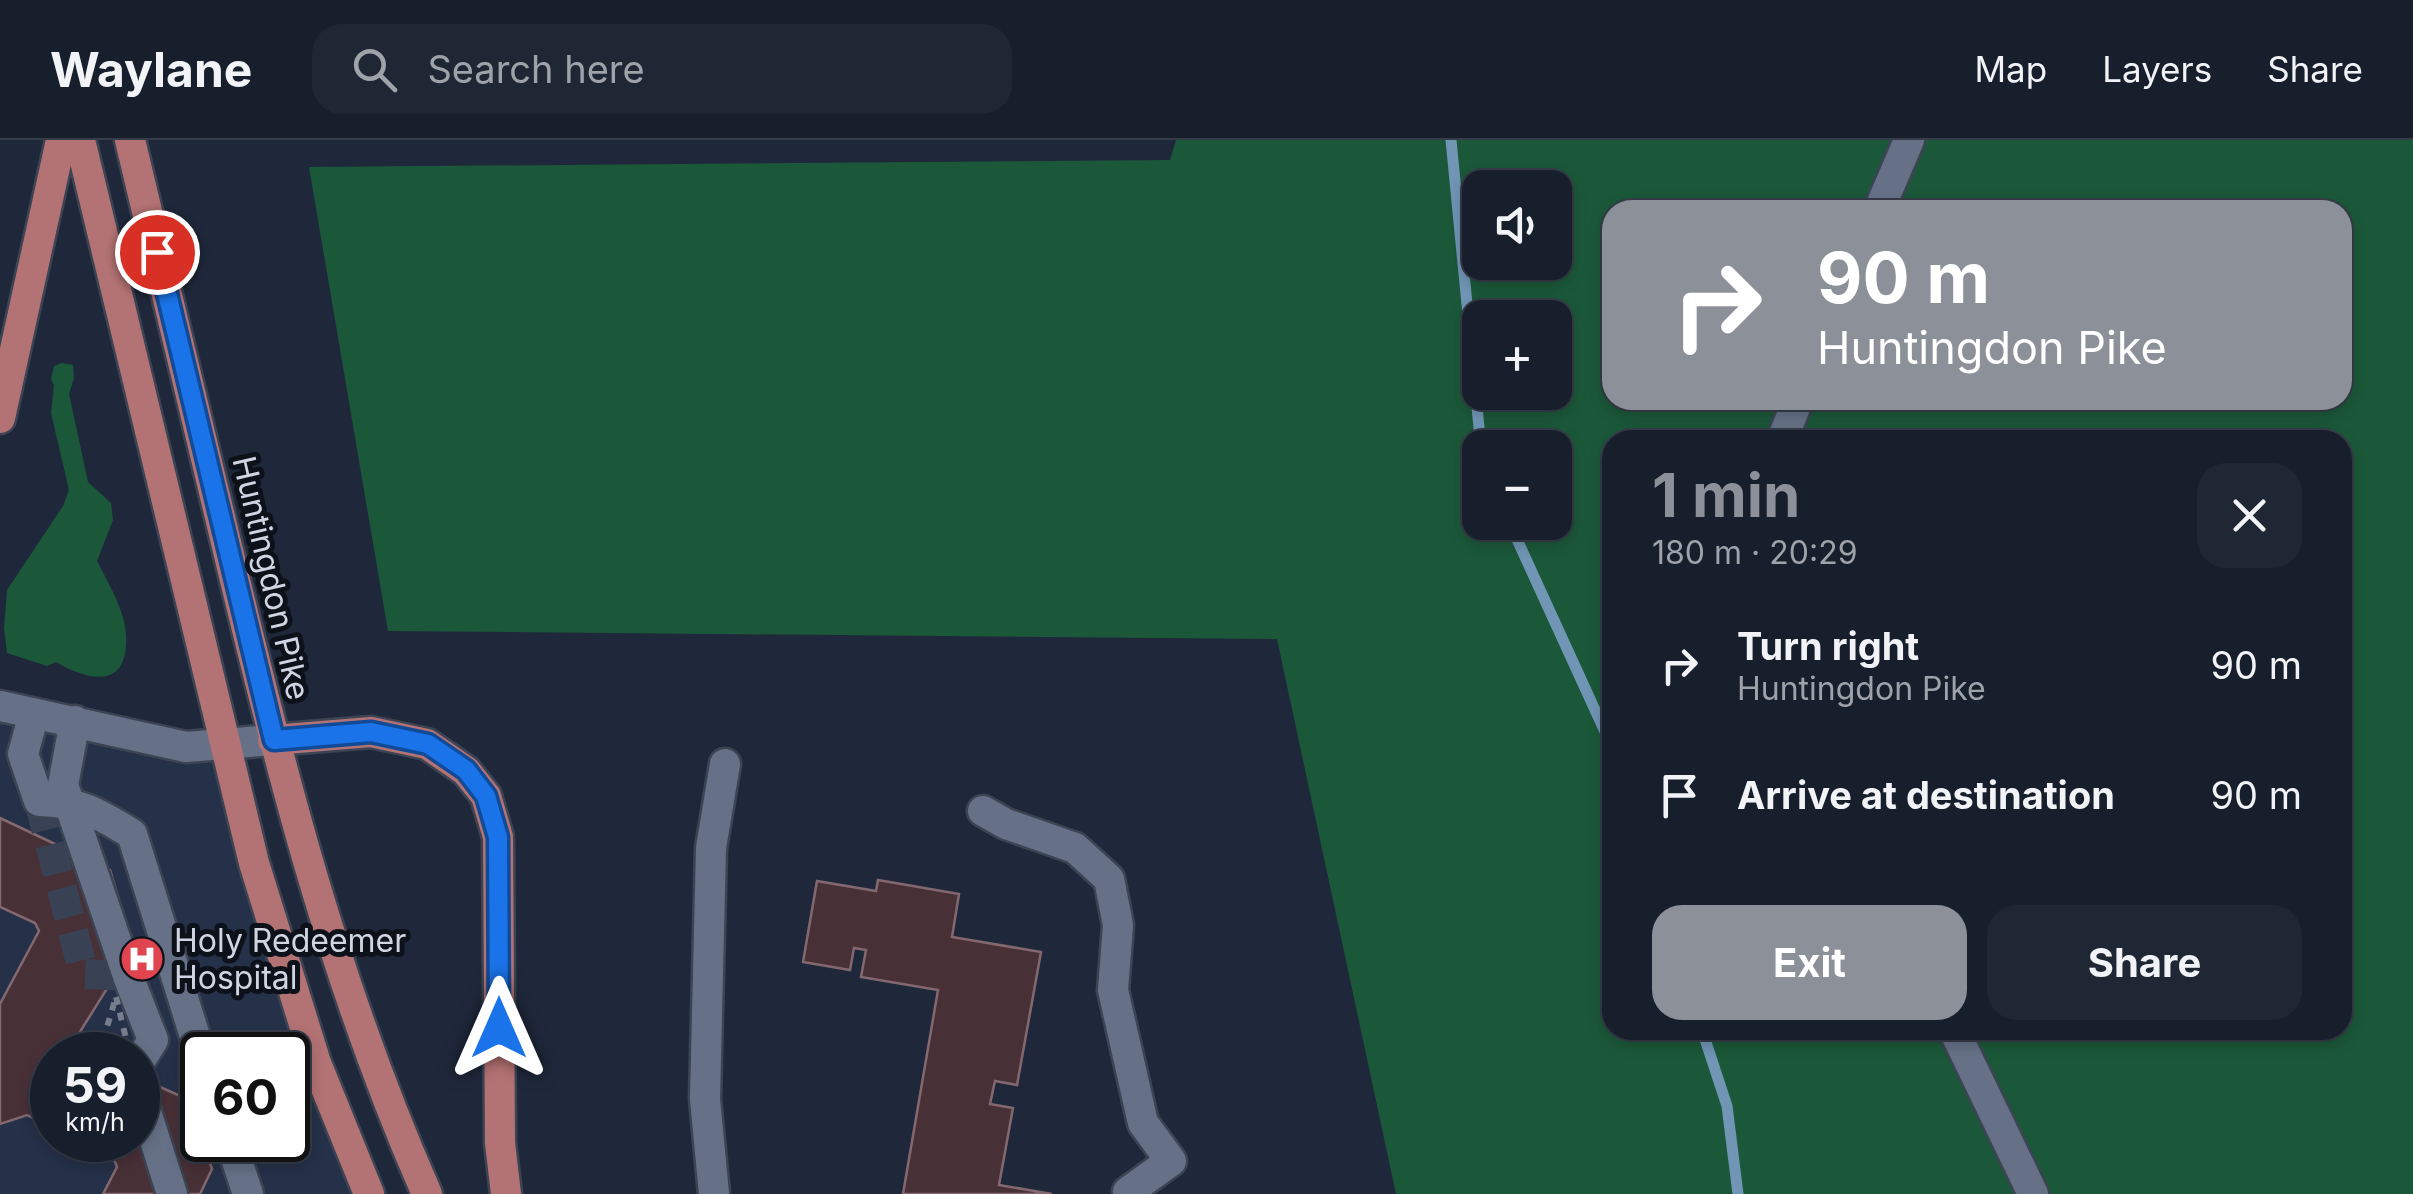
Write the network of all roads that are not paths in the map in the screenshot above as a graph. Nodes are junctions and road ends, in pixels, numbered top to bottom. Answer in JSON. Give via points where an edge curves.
{"nodes":[{"id":1,"x":61,"y":140,"type":"edge"},
{"id":2,"x":80,"y":140,"type":"edge"},
{"id":3,"x":130,"y":140,"type":"edge"},
{"id":4,"x":1909,"y":140,"type":"edge"},
{"id":5,"x":1883,"y":200,"type":"edge"},
{"id":6,"x":0,"y":418,"type":"edge"},
{"id":7,"x":0,"y":706,"type":"edge"},
{"id":8,"x":34,"y":714,"type":"junction"},
{"id":9,"x":75,"y":721,"type":"junction"},
{"id":10,"x":274,"y":740,"type":"junction"},
{"id":11,"x":224,"y":744,"type":"junction"},
{"id":12,"x":725,"y":764,"type":"dead end"},
{"id":13,"x":69,"y":802,"type":"junction"},
{"id":14,"x":983,"y":811,"type":"dead end"},
{"id":15,"x":150,"y":1032,"type":"edge"},
{"id":16,"x":194,"y":1032,"type":"edge"},
{"id":17,"x":1959,"y":1040,"type":"edge"},
{"id":18,"x":160,"y":1156,"type":"edge"},
{"id":19,"x":237,"y":1162,"type":"edge"},
{"id":20,"x":1128,"y":1192,"type":"edge"},
{"id":21,"x":172,"y":1194,"type":"edge"},
{"id":22,"x":248,"y":1194,"type":"edge"},
{"id":23,"x":369,"y":1194,"type":"edge"},
{"id":24,"x":427,"y":1194,"type":"edge"},
{"id":25,"x":506,"y":1194,"type":"edge"},
{"id":26,"x":714,"y":1194,"type":"edge"},
{"id":27,"x":2033,"y":1194,"type":"edge"}],
"edges":[{"from":1,"to":6,"type":"main road"},
{"from":2,"to":11,"type":"main road"},
{"from":3,"to":10,"type":"main road","name":"Huntingdon Pike"},
{"from":4,"to":5,"type":"lane"},
{"from":7,"to":8,"type":"lane"},
{"from":8,"to":9,"type":"lane"},
{"from":8,"to":13,"type":"lane","via":[[23,754],[39,800]]},
{"from":9,"to":11,"type":"lane","via":[[186,747]]},
{"from":9,"to":13,"type":"lane","via":[[63,785]]},
{"from":10,"to":11,"type":"lane"},
{"from":10,"to":24,"type":"main road","name":"Huntingdon Pike","via":[[330,944]]},
{"from":10,"to":25,"type":"main road","via":[[371,732],[428,744],[466,770],[486,796],[498,837]]},
{"from":11,"to":23,"type":"main road","via":[[316,1062]]},
{"from":12,"to":26,"type":"lane","via":[[710,886],[705,1100]]},
{"from":13,"to":15,"type":"lane"},
{"from":13,"to":16,"type":"lane","via":[[132,834]]},
{"from":14,"to":20,"type":"lane","via":[[1075,848],[1109,879],[1118,925],[1114,990],[1143,1123],[1171,1160]]},
{"from":17,"to":27,"type":"lane"},
{"from":18,"to":21,"type":"lane"},
{"from":19,"to":22,"type":"lane"}]}
